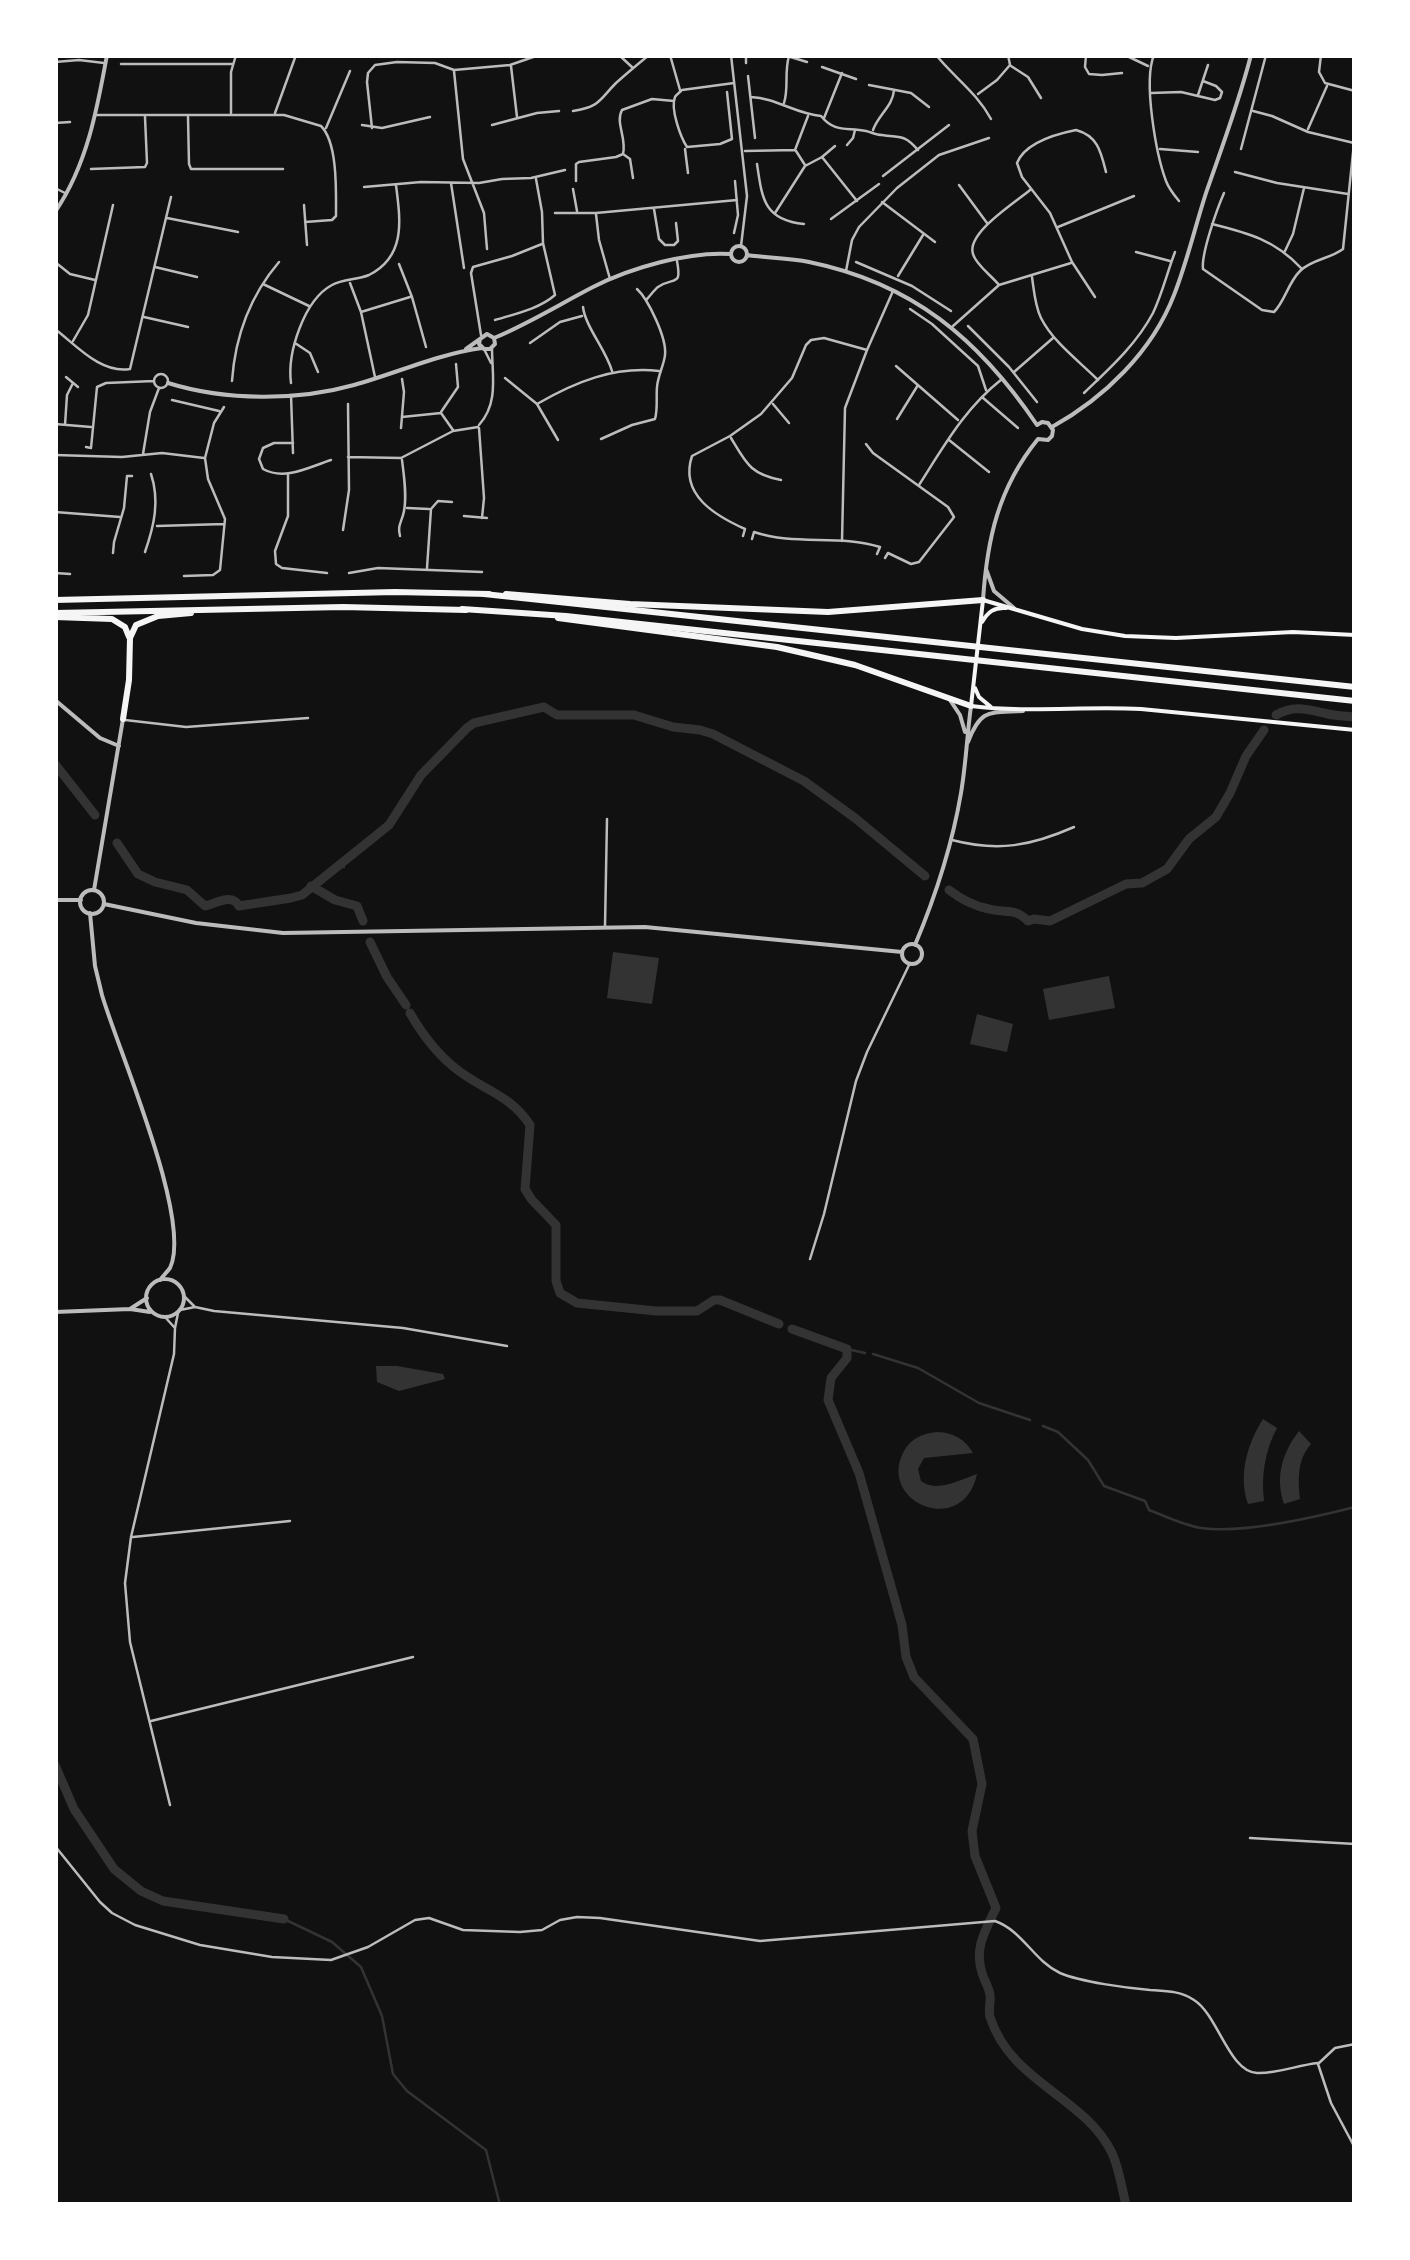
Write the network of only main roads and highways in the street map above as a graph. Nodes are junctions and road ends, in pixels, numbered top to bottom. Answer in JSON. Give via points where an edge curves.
{"nodes":[{"id":1,"x":484,"y":594,"type":"junction"},
{"id":2,"x":55,"y":600,"type":"edge"},
{"id":3,"x":982,"y":600,"type":"junction"},
{"id":4,"x":211,"y":609,"type":"junction"},
{"id":5,"x":462,"y":609,"type":"junction"},
{"id":6,"x":1016,"y":609,"type":"junction"},
{"id":7,"x":55,"y":615,"type":"edge"},
{"id":8,"x":980,"y":629,"type":"junction"},
{"id":9,"x":1355,"y":635,"type":"edge"},
{"id":10,"x":130,"y":638,"type":"junction"},
{"id":11,"x":973,"y":684,"type":"junction"},
{"id":12,"x":1355,"y":687,"type":"edge"},
{"id":13,"x":954,"y":701,"type":"junction"},
{"id":14,"x":1355,"y":701,"type":"edge"},
{"id":15,"x":971,"y":706,"type":"junction"},
{"id":16,"x":994,"y":709,"type":"junction"},
{"id":17,"x":123,"y":720,"type":"road end"},
{"id":18,"x":1355,"y":730,"type":"edge"}],
"edges":[{"from":1,"to":2,"type":"highway"},
{"from":1,"to":3,"type":"highway","via":[[828,612]]},
{"from":1,"to":12,"type":"highway"},
{"from":3,"to":6,"type":"main road"},
{"from":3,"to":8,"type":"main road"},
{"from":4,"to":5,"type":"highway"},
{"from":4,"to":7,"type":"highway"},
{"from":4,"to":10,"type":"highway","via":[[149,618]]},
{"from":5,"to":13,"type":"highway","via":[[777,647],[855,665]]},
{"from":5,"to":14,"type":"highway"},
{"from":6,"to":8,"type":"main road","via":[[994,608]]},
{"from":6,"to":9,"type":"main road","via":[[1126,636]]},
{"from":7,"to":10,"type":"highway","via":[[112,620]]},
{"from":8,"to":11,"type":"main road"},
{"from":10,"to":17,"type":"highway"},
{"from":11,"to":13,"type":"main road"},
{"from":11,"to":15,"type":"main road"},
{"from":11,"to":16,"type":"main road"},
{"from":13,"to":15,"type":"highway"},
{"from":15,"to":16,"type":"main road"},
{"from":16,"to":18,"type":"main road","via":[[1141,708]]}]}
